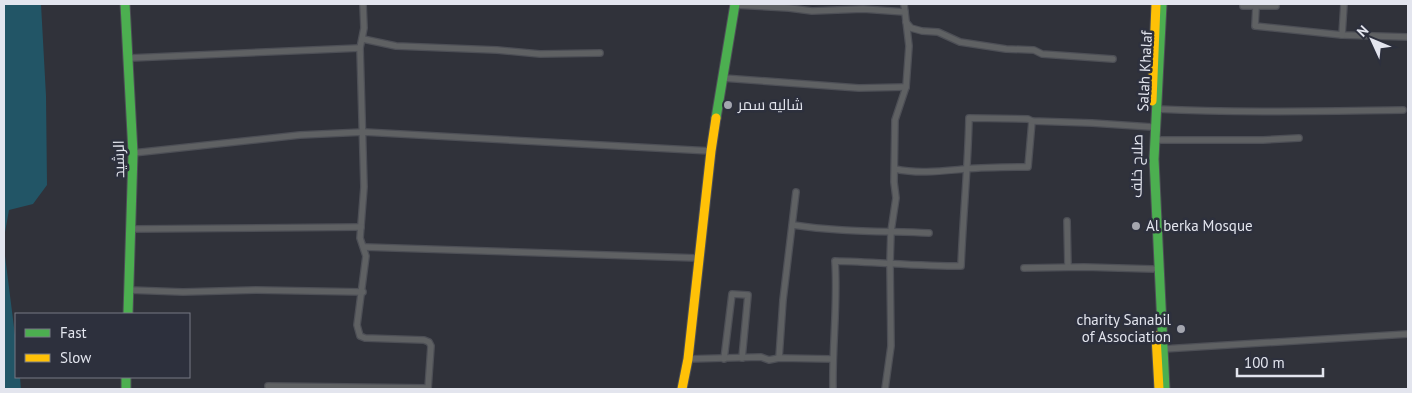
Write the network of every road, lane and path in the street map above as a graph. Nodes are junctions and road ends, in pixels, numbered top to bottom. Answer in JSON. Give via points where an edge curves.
{"nodes":[{"id":1,"x":125,"y":4,"type":"edge"},
{"id":2,"x":363,"y":4,"type":"edge"},
{"id":3,"x":904,"y":4,"type":"edge"},
{"id":4,"x":1156,"y":4,"type":"edge"},
{"id":5,"x":1162,"y":4,"type":"edge"},
{"id":6,"x":1243,"y":4,"type":"edge"},
{"id":7,"x":1344,"y":4,"type":"edge"},
{"id":8,"x":735,"y":5,"type":"edge"},
{"id":9,"x":1276,"y":6,"type":"dead end"},
{"id":10,"x":1256,"y":7,"type":"junction"},
{"id":11,"x":905,"y":12,"type":"junction"},
{"id":12,"x":906,"y":22,"type":"junction"},
{"id":13,"x":1342,"y":35,"type":"junction"},
{"id":14,"x":1408,"y":37,"type":"edge"},
{"id":15,"x":363,"y":39,"type":"junction"},
{"id":16,"x":360,"y":48,"type":"junction"},
{"id":17,"x":600,"y":54,"type":"dead end"},
{"id":18,"x":130,"y":58,"type":"junction"},
{"id":19,"x":1113,"y":59,"type":"dead end"},
{"id":20,"x":723,"y":78,"type":"junction"},
{"id":21,"x":906,"y":87,"type":"junction"},
{"id":22,"x":1157,"y":109,"type":"junction"},
{"id":23,"x":1403,"y":110,"type":"dead end"},
{"id":24,"x":1032,"y":121,"type":"junction"},
{"id":25,"x":1152,"y":127,"type":"junction"},
{"id":26,"x":364,"y":132,"type":"junction"},
{"id":27,"x":1299,"y":138,"type":"dead end"},
{"id":28,"x":1154,"y":140,"type":"junction"},
{"id":29,"x":711,"y":151,"type":"junction"},
{"id":30,"x":133,"y":153,"type":"junction"},
{"id":31,"x":967,"y":168,"type":"junction"},
{"id":32,"x":895,"y":169,"type":"junction"},
{"id":33,"x":796,"y":192,"type":"dead end"},
{"id":34,"x":1067,"y":221,"type":"dead end"},
{"id":35,"x":793,"y":225,"type":"junction"},
{"id":36,"x":361,"y":227,"type":"junction"},
{"id":37,"x":133,"y":229,"type":"junction"},
{"id":38,"x":891,"y":232,"type":"junction"},
{"id":39,"x":929,"y":233,"type":"dead end"},
{"id":40,"x":364,"y":247,"type":"junction"},
{"id":41,"x":698,"y":258,"type":"junction"},
{"id":42,"x":890,"y":263,"type":"junction"},
{"id":43,"x":1068,"y":267,"type":"junction"},
{"id":44,"x":1024,"y":268,"type":"dead end"},
{"id":45,"x":1153,"y":269,"type":"junction"},
{"id":46,"x":129,"y":290,"type":"junction"},
{"id":47,"x":363,"y":292,"type":"junction"},
{"id":48,"x":128,"y":313,"type":"edge"},
{"id":49,"x":1408,"y":334,"type":"edge"},
{"id":50,"x":1163,"y":349,"type":"junction"},
{"id":51,"x":724,"y":358,"type":"junction"},
{"id":52,"x":742,"y":358,"type":"junction"},
{"id":53,"x":779,"y":358,"type":"junction"},
{"id":54,"x":688,"y":359,"type":"junction"},
{"id":55,"x":832,"y":360,"type":"junction"},
{"id":56,"x":268,"y":386,"type":"dead end"},
{"id":57,"x":428,"y":389,"type":"edge"},
{"id":58,"x":682,"y":389,"type":"edge"},
{"id":59,"x":833,"y":389,"type":"edge"},
{"id":60,"x":885,"y":389,"type":"edge"},
{"id":61,"x":1159,"y":389,"type":"edge"},
{"id":62,"x":1165,"y":389,"type":"edge"}],
"edges":[{"from":1,"to":18,"type":"main road","name":"الرشيد"},
{"from":2,"to":15,"type":"street"},
{"from":3,"to":11,"type":"street"},
{"from":4,"to":25,"type":"main road","name":"صلاح خلف"},
{"from":5,"to":22,"type":"main road","name":"Salah Khalaf"},
{"from":6,"to":10,"type":"street"},
{"from":7,"to":13,"type":"street"},
{"from":8,"to":11,"type":"street","via":[[812,11],[863,9]]},
{"from":8,"to":20,"type":"main road"},
{"from":9,"to":10,"type":"street"},
{"from":10,"to":13,"type":"street","via":[[1255,26]]},
{"from":11,"to":12,"type":"street"},
{"from":12,"to":19,"type":"street","via":[[912,28],[938,32],[960,42],[1034,50],[1042,54]]},
{"from":12,"to":21,"type":"street","via":[[909,46]]},
{"from":13,"to":14,"type":"street"},
{"from":15,"to":16,"type":"street"},
{"from":15,"to":17,"type":"street","via":[[396,46]]},
{"from":16,"to":18,"type":"street"},
{"from":16,"to":26,"type":"street"},
{"from":18,"to":30,"type":"main road","name":"الرشيد"},
{"from":20,"to":21,"type":"street","via":[[859,88]]},
{"from":20,"to":29,"type":"main road"},
{"from":21,"to":32,"type":"street","via":[[895,120]]},
{"from":22,"to":23,"type":"street"},
{"from":22,"to":28,"type":"main road","name":"Salah Khalaf"},
{"from":24,"to":25,"type":"street"},
{"from":24,"to":31,"type":"street","via":[[1028,167]]},
{"from":24,"to":31,"type":"street","via":[[968,118]]},
{"from":25,"to":45,"type":"main road","name":"صلاح خلف","via":[[1149,153]]},
{"from":26,"to":29,"type":"street"},
{"from":26,"to":30,"type":"street","via":[[300,135]]},
{"from":26,"to":36,"type":"street"},
{"from":27,"to":28,"type":"street"},
{"from":28,"to":50,"type":"main road","name":"Salah Khalaf"},
{"from":29,"to":41,"type":"main road"},
{"from":30,"to":37,"type":"main road","name":"الرشيد"},
{"from":31,"to":32,"type":"street","via":[[939,172]]},
{"from":31,"to":42,"type":"street","via":[[961,266]]},
{"from":32,"to":38,"type":"street","via":[[896,198]]},
{"from":33,"to":35,"type":"street"},
{"from":34,"to":43,"type":"street"},
{"from":35,"to":38,"type":"street"},
{"from":35,"to":53,"type":"street"},
{"from":36,"to":37,"type":"street"},
{"from":36,"to":40,"type":"street","via":[[360,238]]},
{"from":37,"to":46,"type":"main road","name":"الرشيد"},
{"from":38,"to":39,"type":"street"},
{"from":38,"to":42,"type":"street"},
{"from":40,"to":41,"type":"street"},
{"from":40,"to":47,"type":"street"},
{"from":41,"to":54,"type":"main road"},
{"from":42,"to":55,"type":"street","via":[[836,262]]},
{"from":42,"to":60,"type":"street","via":[[891,346]]},
{"from":43,"to":44,"type":"street"},
{"from":43,"to":45,"type":"street"},
{"from":45,"to":61,"type":"main road","name":"صلاح خلف"},
{"from":46,"to":47,"type":"street"},
{"from":46,"to":48,"type":"main road","name":"الرشيد"},
{"from":47,"to":57,"type":"street","via":[[357,326],[360,336],[429,342]]},
{"from":49,"to":50,"type":"street"},
{"from":50,"to":62,"type":"main road"},
{"from":51,"to":52,"type":"street"},
{"from":51,"to":52,"type":"street","via":[[732,294],[748,295]]},
{"from":51,"to":54,"type":"street"},
{"from":52,"to":53,"type":"street"},
{"from":53,"to":55,"type":"street"},
{"from":54,"to":58,"type":"main road"},
{"from":55,"to":59,"type":"street"},
{"from":56,"to":57,"type":"street"}]}
